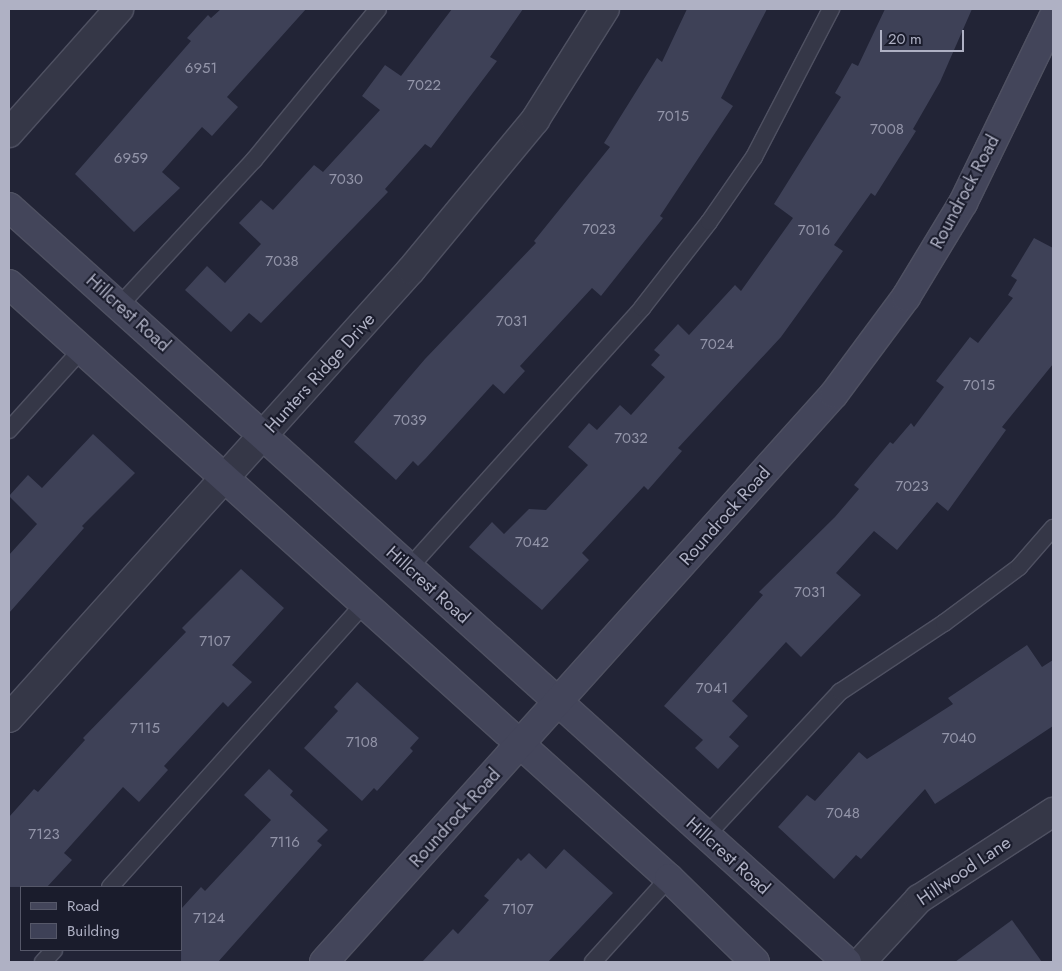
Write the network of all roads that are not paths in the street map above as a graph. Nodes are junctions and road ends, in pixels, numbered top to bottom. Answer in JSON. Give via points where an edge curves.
{"nodes":[{"id":1,"x":119,"y":9,"type":"edge"},
{"id":2,"x":378,"y":9,"type":"edge"},
{"id":3,"x":605,"y":9,"type":"edge"},
{"id":4,"x":831,"y":9,"type":"edge"},
{"id":5,"x":1053,"y":18,"type":"edge"},
{"id":6,"x":9,"y":134,"type":"edge"},
{"id":7,"x":9,"y":207,"type":"edge"},
{"id":8,"x":9,"y":284,"type":"edge"},
{"id":9,"x":120,"y":305,"type":"junction"},
{"id":10,"x":82,"y":349,"type":"junction"},
{"id":11,"x":9,"y":430,"type":"edge"},
{"id":12,"x":264,"y":436,"type":"junction"},
{"id":13,"x":226,"y":479,"type":"junction"},
{"id":14,"x":1053,"y":528,"type":"edge"},
{"id":15,"x":408,"y":568,"type":"junction"},
{"id":16,"x":365,"y":603,"type":"junction"},
{"id":17,"x":559,"y":703,"type":"junction"},
{"id":18,"x":9,"y":718,"type":"edge"},
{"id":19,"x":522,"y":745,"type":"junction"},
{"id":20,"x":1053,"y":812,"type":"edge"},
{"id":21,"x":706,"y":836,"type":"junction"},
{"id":22,"x":669,"y":878,"type":"junction"},
{"id":23,"x":111,"y":886,"type":"edge"},
{"id":24,"x":53,"y":951,"type":"edge"},
{"id":25,"x":43,"y":962,"type":"edge"},
{"id":26,"x":324,"y":962,"type":"edge"},
{"id":27,"x":593,"y":962,"type":"edge"},
{"id":28,"x":755,"y":962,"type":"edge"},
{"id":29,"x":847,"y":962,"type":"edge"},
{"id":30,"x":861,"y":962,"type":"edge"}],
"edges":[{"from":1,"to":6,"type":"street"},
{"from":2,"to":9,"type":"lane","via":[[254,160]]},
{"from":3,"to":12,"type":"street","name":"Hunters Ridge Drive","via":[[535,120],[412,270]]},
{"from":4,"to":15,"type":"lane","via":[[754,157],[709,222],[642,308]]},
{"from":5,"to":17,"type":"main road","name":"Roundrock Road","via":[[963,202],[906,297],[834,394]]},
{"from":7,"to":9,"type":"main road","name":"Hillcrest Road"},
{"from":8,"to":10,"type":"main road"},
{"from":9,"to":12,"type":"main road","name":"Hillcrest Road"},
{"from":10,"to":11,"type":"lane"},
{"from":10,"to":13,"type":"main road"},
{"from":12,"to":13,"type":"street","name":"Hunters Ridge Drive"},
{"from":12,"to":15,"type":"main road","name":"Hillcrest Road"},
{"from":13,"to":16,"type":"main road"},
{"from":13,"to":18,"type":"street","name":"Hunters Ridge Drive"},
{"from":14,"to":21,"type":"lane","via":[[1019,567],[944,623],[840,692]]},
{"from":15,"to":17,"type":"main road","name":"Hillcrest Road"},
{"from":16,"to":19,"type":"main road"},
{"from":16,"to":23,"type":"lane"},
{"from":17,"to":19,"type":"main road","name":"Roundrock Road"},
{"from":17,"to":21,"type":"main road","name":"Hillcrest Road"},
{"from":19,"to":22,"type":"main road"},
{"from":19,"to":26,"type":"main road","name":"Roundrock Road"},
{"from":20,"to":30,"type":"street","name":"Hillwood Lane","via":[[919,899]]},
{"from":21,"to":29,"type":"main road","name":"Hillcrest Road"},
{"from":22,"to":27,"type":"lane"},
{"from":22,"to":28,"type":"main road"},
{"from":24,"to":25,"type":"lane"}]}
